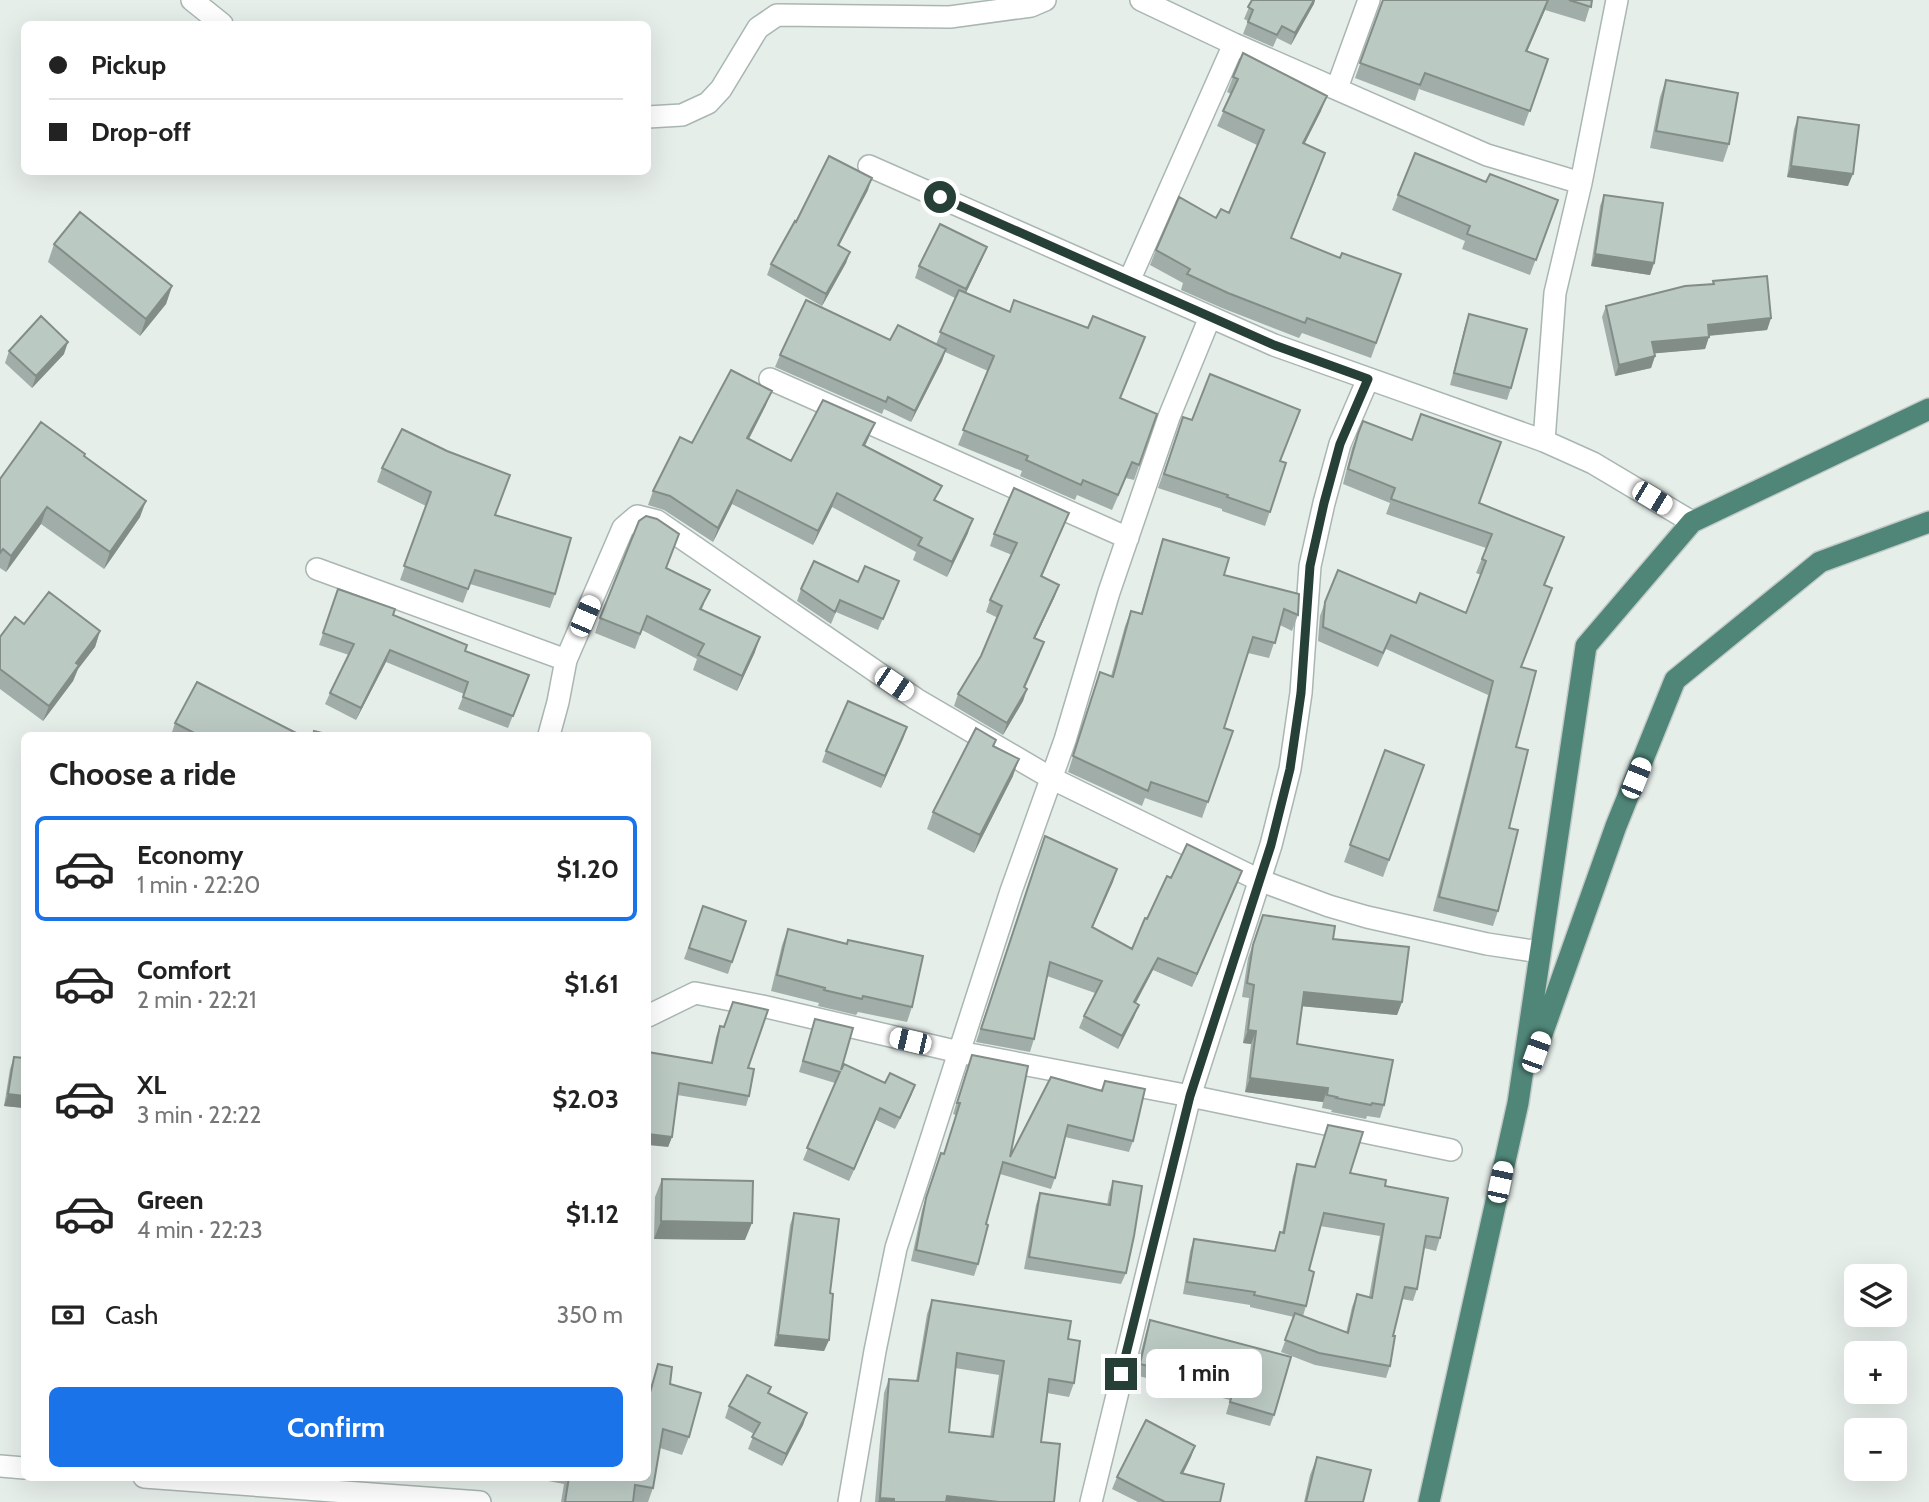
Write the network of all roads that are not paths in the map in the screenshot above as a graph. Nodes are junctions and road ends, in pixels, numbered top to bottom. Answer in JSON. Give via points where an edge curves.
{"nodes":[{"id":1,"x":192,"y":0,"type":"edge"},
{"id":2,"x":1045,"y":0,"type":"edge"},
{"id":3,"x":1141,"y":0,"type":"edge"},
{"id":4,"x":1368,"y":0,"type":"edge"},
{"id":5,"x":1618,"y":0,"type":"edge"},
{"id":6,"x":218,"y":21,"type":"edge"},
{"id":7,"x":1234,"y":44,"type":"junction"},
{"id":8,"x":1337,"y":88,"type":"junction"},
{"id":9,"x":651,"y":117,"type":"edge"},
{"id":10,"x":869,"y":166,"type":"dead end"},
{"id":11,"x":1581,"y":183,"type":"junction"},
{"id":12,"x":1129,"y":281,"type":"junction"},
{"id":13,"x":1210,"y":317,"type":"junction"},
{"id":14,"x":770,"y":379,"type":"dead end"},
{"id":15,"x":1368,"y":379,"type":"junction"},
{"id":16,"x":1929,"y":409,"type":"edge"},
{"id":17,"x":1544,"y":441,"type":"junction"},
{"id":18,"x":1692,"y":522,"type":"junction"},
{"id":19,"x":1929,"y":522,"type":"edge"},
{"id":20,"x":1128,"y":538,"type":"junction"},
{"id":21,"x":317,"y":569,"type":"dead end"},
{"id":22,"x":566,"y":660,"type":"junction"},
{"id":23,"x":550,"y":732,"type":"edge"},
{"id":24,"x":1051,"y":778,"type":"junction"},
{"id":25,"x":1259,"y":880,"type":"junction"},
{"id":26,"x":1541,"y":952,"type":"junction"},
{"id":27,"x":651,"y":1015,"type":"edge"},
{"id":28,"x":959,"y":1052,"type":"junction"},
{"id":29,"x":1190,"y":1096,"type":"junction"},
{"id":30,"x":1518,"y":1103,"type":"junction"},
{"id":31,"x":1451,"y":1150,"type":"dead end"},
{"id":32,"x":0,"y":1466,"type":"edge"},
{"id":33,"x":21,"y":1468,"type":"edge"},
{"id":34,"x":199,"y":1481,"type":"edge"},
{"id":35,"x":480,"y":1502,"type":"edge"},
{"id":36,"x":849,"y":1502,"type":"edge"},
{"id":37,"x":1090,"y":1502,"type":"edge"},
{"id":38,"x":1429,"y":1502,"type":"edge"}],
"edges":[{"from":1,"to":6,"type":"street"},
{"from":2,"to":9,"type":"street","via":[[950,17],[777,15],[758,29],[708,103],[682,116]]},
{"from":3,"to":7,"type":"street"},
{"from":4,"to":8,"type":"street"},
{"from":5,"to":11,"type":"street"},
{"from":7,"to":8,"type":"street"},
{"from":7,"to":12,"type":"street"},
{"from":8,"to":11,"type":"street","via":[[1487,155]]},
{"from":10,"to":12,"type":"street"},
{"from":11,"to":17,"type":"street","via":[[1555,293]]},
{"from":12,"to":13,"type":"street"},
{"from":13,"to":15,"type":"street"},
{"from":13,"to":20,"type":"street","via":[[1169,417]]},
{"from":14,"to":20,"type":"street"},
{"from":15,"to":17,"type":"street"},
{"from":15,"to":25,"type":"street","via":[[1340,444],[1310,566],[1290,769]]},
{"from":16,"to":18,"type":"highway"},
{"from":17,"to":18,"type":"street","via":[[1593,463]]},
{"from":18,"to":26,"type":"highway","via":[[1586,646]]},
{"from":19,"to":30,"type":"highway","via":[[1820,562],[1675,680],[1616,826]]},
{"from":20,"to":24,"type":"street"},
{"from":21,"to":22,"type":"street"},
{"from":22,"to":23,"type":"street"},
{"from":22,"to":24,"type":"street","via":[[623,528],[637,516],[657,521],[916,699]]},
{"from":24,"to":25,"type":"street"},
{"from":24,"to":28,"type":"street"},
{"from":25,"to":26,"type":"street","via":[[1367,918]]},
{"from":25,"to":29,"type":"street"},
{"from":26,"to":30,"type":"highway"},
{"from":27,"to":28,"type":"street","via":[[695,993]]},
{"from":28,"to":29,"type":"street"},
{"from":28,"to":36,"type":"street","via":[[896,1248]]},
{"from":29,"to":31,"type":"street"},
{"from":29,"to":37,"type":"street"},
{"from":30,"to":38,"type":"highway"},
{"from":32,"to":33,"type":"street"},
{"from":34,"to":35,"type":"street"}]}
